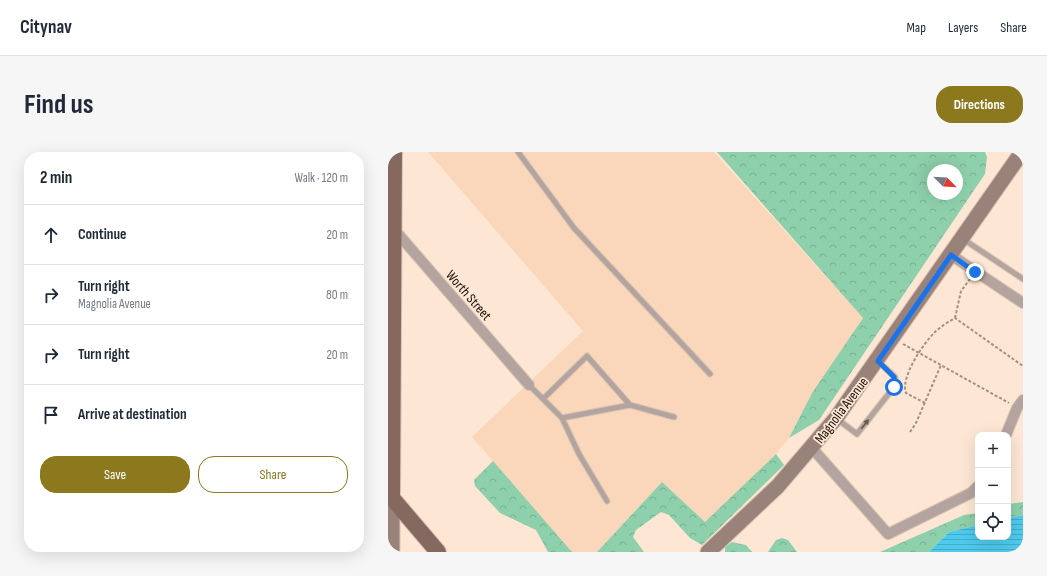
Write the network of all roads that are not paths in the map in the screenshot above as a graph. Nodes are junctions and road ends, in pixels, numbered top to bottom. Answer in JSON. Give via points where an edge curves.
{"nodes":[{"id":1,"x":394,"y":152,"type":"edge"},
{"id":2,"x":518,"y":152,"type":"edge"},
{"id":3,"x":1022,"y":152,"type":"edge"},
{"id":4,"x":391,"y":226,"type":"edge"},
{"id":5,"x":962,"y":239,"type":"junction"},
{"id":6,"x":951,"y":255,"type":"junction"},
{"id":7,"x":1023,"y":279,"type":"edge"},
{"id":8,"x":1023,"y":303,"type":"edge"},
{"id":9,"x":878,"y":361,"type":"junction"},
{"id":10,"x":710,"y":374,"type":"dead end"},
{"id":11,"x":529,"y":385,"type":"joint"},
{"id":12,"x":542,"y":398,"type":"junction"},
{"id":13,"x":1020,"y":404,"type":"edge"},
{"id":14,"x":630,"y":405,"type":"junction"},
{"id":15,"x":674,"y":417,"type":"dead end"},
{"id":16,"x":562,"y":418,"type":"junction"},
{"id":17,"x":836,"y":418,"type":"junction"},
{"id":18,"x":1007,"y":432,"type":"edge"},
{"id":19,"x":812,"y":448,"type":"junction"},
{"id":20,"x":975,"y":489,"type":"edge"},
{"id":21,"x":390,"y":496,"type":"edge"},
{"id":22,"x":607,"y":501,"type":"dead end"},
{"id":23,"x":392,"y":552,"type":"edge"},
{"id":24,"x":438,"y":552,"type":"edge"},
{"id":25,"x":708,"y":552,"type":"edge"}],
"edges":[{"from":1,"to":4,"type":"main road"},
{"from":2,"to":10,"type":"lane","via":[[574,228]]},
{"from":3,"to":5,"type":"street","name":"Magnolia Avenue"},
{"from":4,"to":11,"type":"street","name":"Worth Street"},
{"from":4,"to":21,"type":"main road"},
{"from":5,"to":6,"type":"street","name":"Magnolia Avenue"},
{"from":5,"to":7,"type":"lane"},
{"from":6,"to":8,"type":"street"},
{"from":6,"to":9,"type":"street","name":"Magnolia Avenue"},
{"from":9,"to":17,"type":"street","name":"Magnolia Avenue"},
{"from":17,"to":9,"type":"lane","one_way":true,"via":[[857,434],[894,387],[894,377]]},
{"from":11,"to":12,"type":"lane"},
{"from":12,"to":14,"type":"lane","via":[[587,356]]},
{"from":12,"to":16,"type":"lane"},
{"from":13,"to":18,"type":"street"},
{"from":14,"to":15,"type":"lane"},
{"from":14,"to":16,"type":"lane"},
{"from":16,"to":22,"type":"lane","via":[[579,454]]},
{"from":17,"to":19,"type":"street","name":"Magnolia Avenue"},
{"from":19,"to":20,"type":"street","via":[[888,534]]},
{"from":19,"to":25,"type":"street","name":"Magnolia Avenue","via":[[778,486]]},
{"from":21,"to":23,"type":"street"},
{"from":21,"to":24,"type":"main road"}]}
